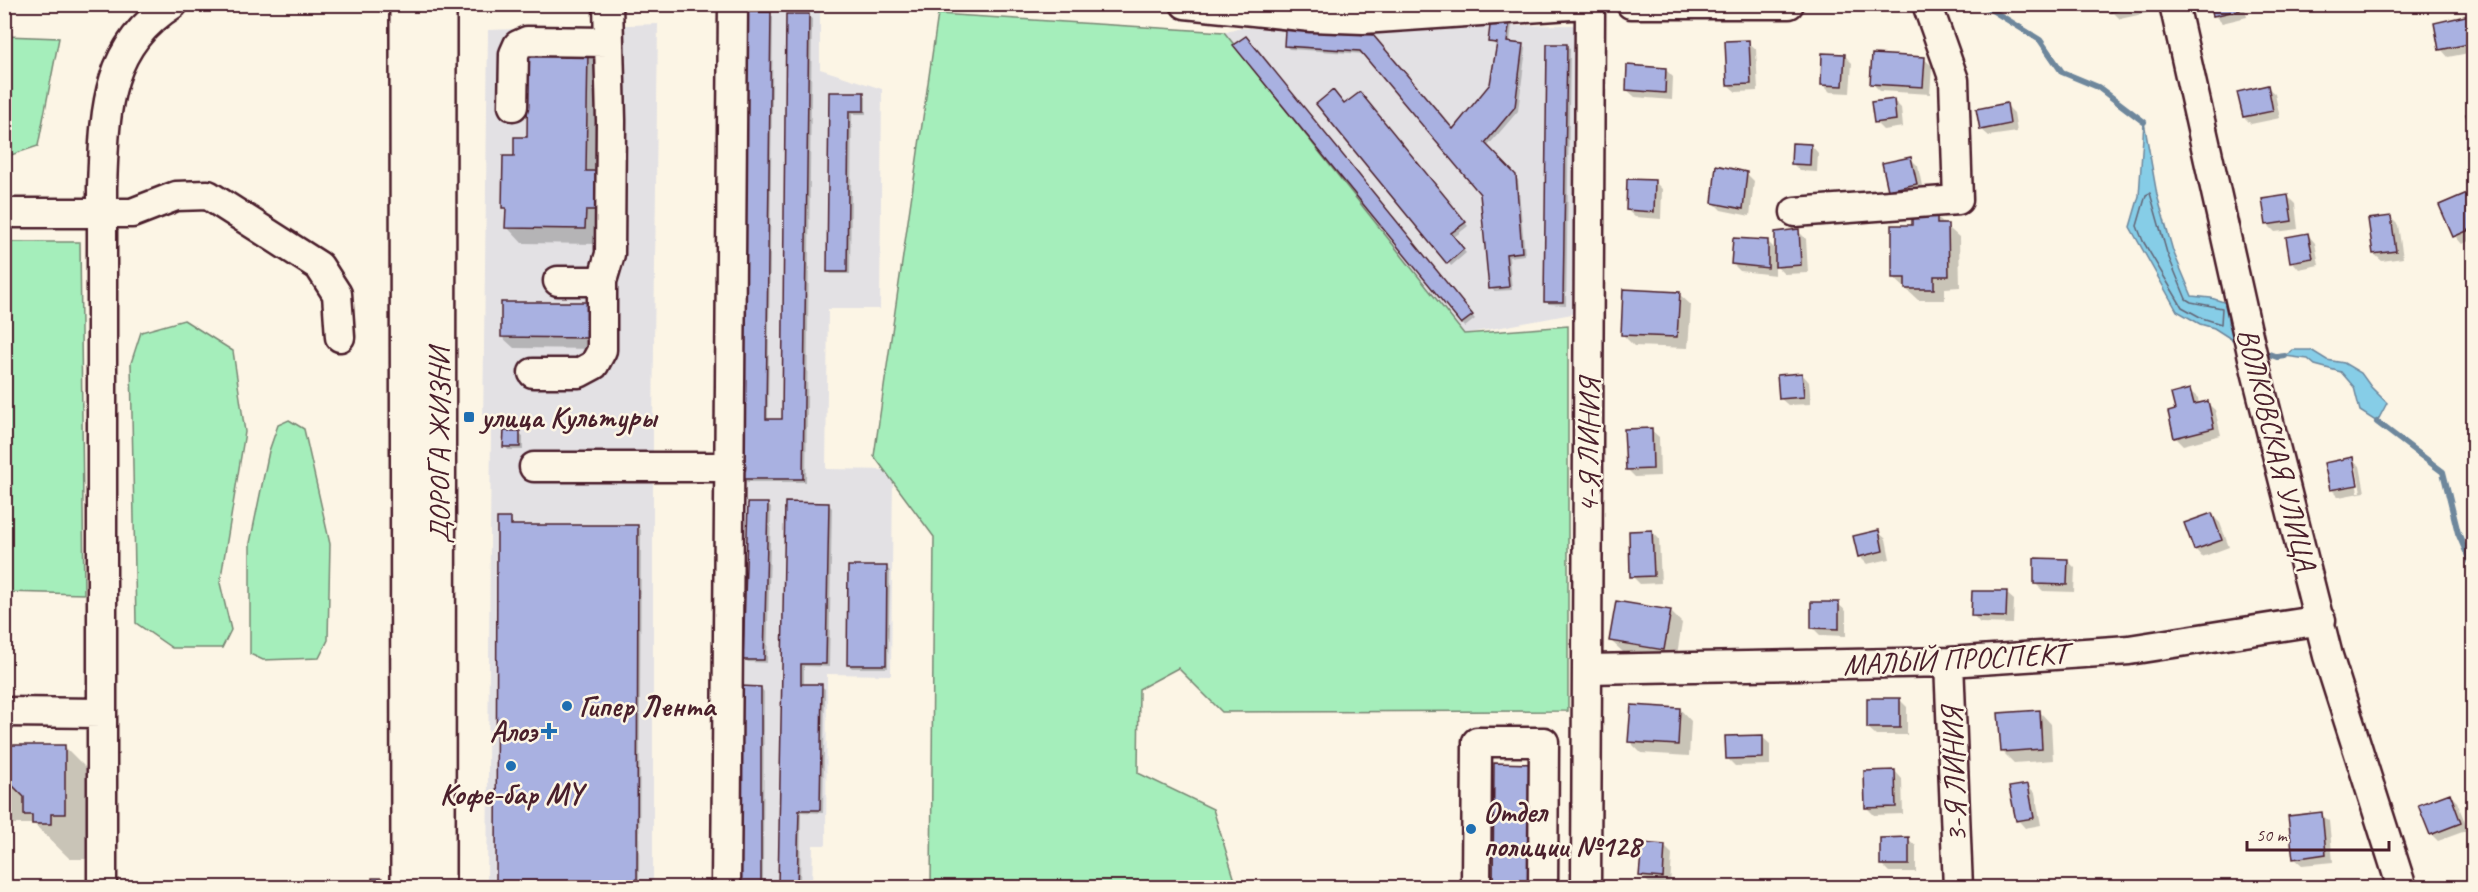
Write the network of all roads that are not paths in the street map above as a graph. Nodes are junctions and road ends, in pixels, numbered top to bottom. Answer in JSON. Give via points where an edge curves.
{"nodes":[{"id":1,"x":173,"y":4,"type":"edge"},
{"id":2,"x":407,"y":4,"type":"edge"},
{"id":3,"x":440,"y":4,"type":"edge"},
{"id":4,"x":608,"y":4,"type":"edge"},
{"id":5,"x":733,"y":4,"type":"edge"},
{"id":6,"x":1185,"y":4,"type":"edge"},
{"id":7,"x":1585,"y":4,"type":"edge"},
{"id":8,"x":1590,"y":4,"type":"edge"},
{"id":9,"x":1631,"y":4,"type":"edge"},
{"id":10,"x":1790,"y":4,"type":"edge"},
{"id":11,"x":1927,"y":4,"type":"edge"},
{"id":12,"x":2174,"y":4,"type":"edge"},
{"id":13,"x":1311,"y":11,"type":"edge"},
{"id":14,"x":608,"y":42,"type":"junction"},
{"id":15,"x":513,"y":106,"type":"dead end"},
{"id":16,"x":1795,"y":212,"type":"dead end"},
{"id":17,"x":4,"y":213,"type":"edge"},
{"id":18,"x":102,"y":213,"type":"junction"},
{"id":19,"x":558,"y":280,"type":"dead end"},
{"id":20,"x":602,"y":281,"type":"junction"},
{"id":21,"x":340,"y":337,"type":"dead end"},
{"id":22,"x":533,"y":373,"type":"dead end"},
{"id":23,"x":534,"y":467,"type":"dead end"},
{"id":24,"x":730,"y":468,"type":"junction"},
{"id":25,"x":2320,"y":620,"type":"junction"},
{"id":26,"x":1949,"y":662,"type":"junction"},
{"id":27,"x":1587,"y":669,"type":"junction"},
{"id":28,"x":4,"y":712,"type":"edge"},
{"id":29,"x":102,"y":713,"type":"junction"},
{"id":30,"x":102,"y":888,"type":"edge"},
{"id":31,"x":408,"y":888,"type":"edge"},
{"id":32,"x":438,"y":888,"type":"edge"},
{"id":33,"x":726,"y":888,"type":"edge"},
{"id":34,"x":1476,"y":888,"type":"edge"},
{"id":35,"x":1543,"y":888,"type":"edge"},
{"id":36,"x":1586,"y":888,"type":"edge"},
{"id":37,"x":1958,"y":888,"type":"edge"},
{"id":38,"x":2402,"y":888,"type":"edge"}],
"edges":[{"from":1,"to":18,"type":"street","via":[[140,32],[122,58],[110,87]]},
{"from":2,"to":31,"type":"main road","name":"ДОРОГА ЖИЗНИ"},
{"from":3,"to":32,"type":"main road","name":"ДОРОГА ЖИЗНИ"},
{"from":4,"to":14,"type":"street"},
{"from":5,"to":24,"type":"street"},
{"from":6,"to":13,"type":"street"},
{"from":7,"to":13,"type":"street","via":[[1363,19]]},
{"from":8,"to":27,"type":"street","name":"4-Я ЛИНИЯ"},
{"from":9,"to":10,"type":"street"},
{"from":11,"to":16,"type":"street","via":[[1954,80],[1958,200]]},
{"from":12,"to":25,"type":"street","name":"ВОЛКОВСКАЯ УЛИЦА","via":[[2256,371]]},
{"from":14,"to":15,"type":"street","via":[[527,41],[518,45],[514,54]]},
{"from":14,"to":20,"type":"street","via":[[610,254]]},
{"from":17,"to":18,"type":"street"},
{"from":18,"to":21,"type":"street","via":[[132,213],[176,196],[208,195],[319,266],[337,294]]},
{"from":18,"to":29,"type":"street"},
{"from":19,"to":20,"type":"street"},
{"from":20,"to":22,"type":"street","via":[[602,350],[594,365],[579,373]]},
{"from":23,"to":24,"type":"street"},
{"from":24,"to":33,"type":"street"},
{"from":25,"to":26,"type":"street","name":"МАЛЫЙ ПРОСПЕКТ","via":[[2129,650]]},
{"from":25,"to":38,"type":"street","name":"ВОЛКОВСКАЯ УЛИЦА"},
{"from":26,"to":27,"type":"street","name":"МАЛЫЙ ПРОСПЕКТ"},
{"from":26,"to":37,"type":"street","name":"3-Я ЛИНИЯ"},
{"from":27,"to":36,"type":"street","name":"4-Я ЛИНИЯ"},
{"from":28,"to":29,"type":"street"},
{"from":29,"to":30,"type":"street"},
{"from":34,"to":35,"type":"street","via":[[1477,742],[1544,742]]}]}
